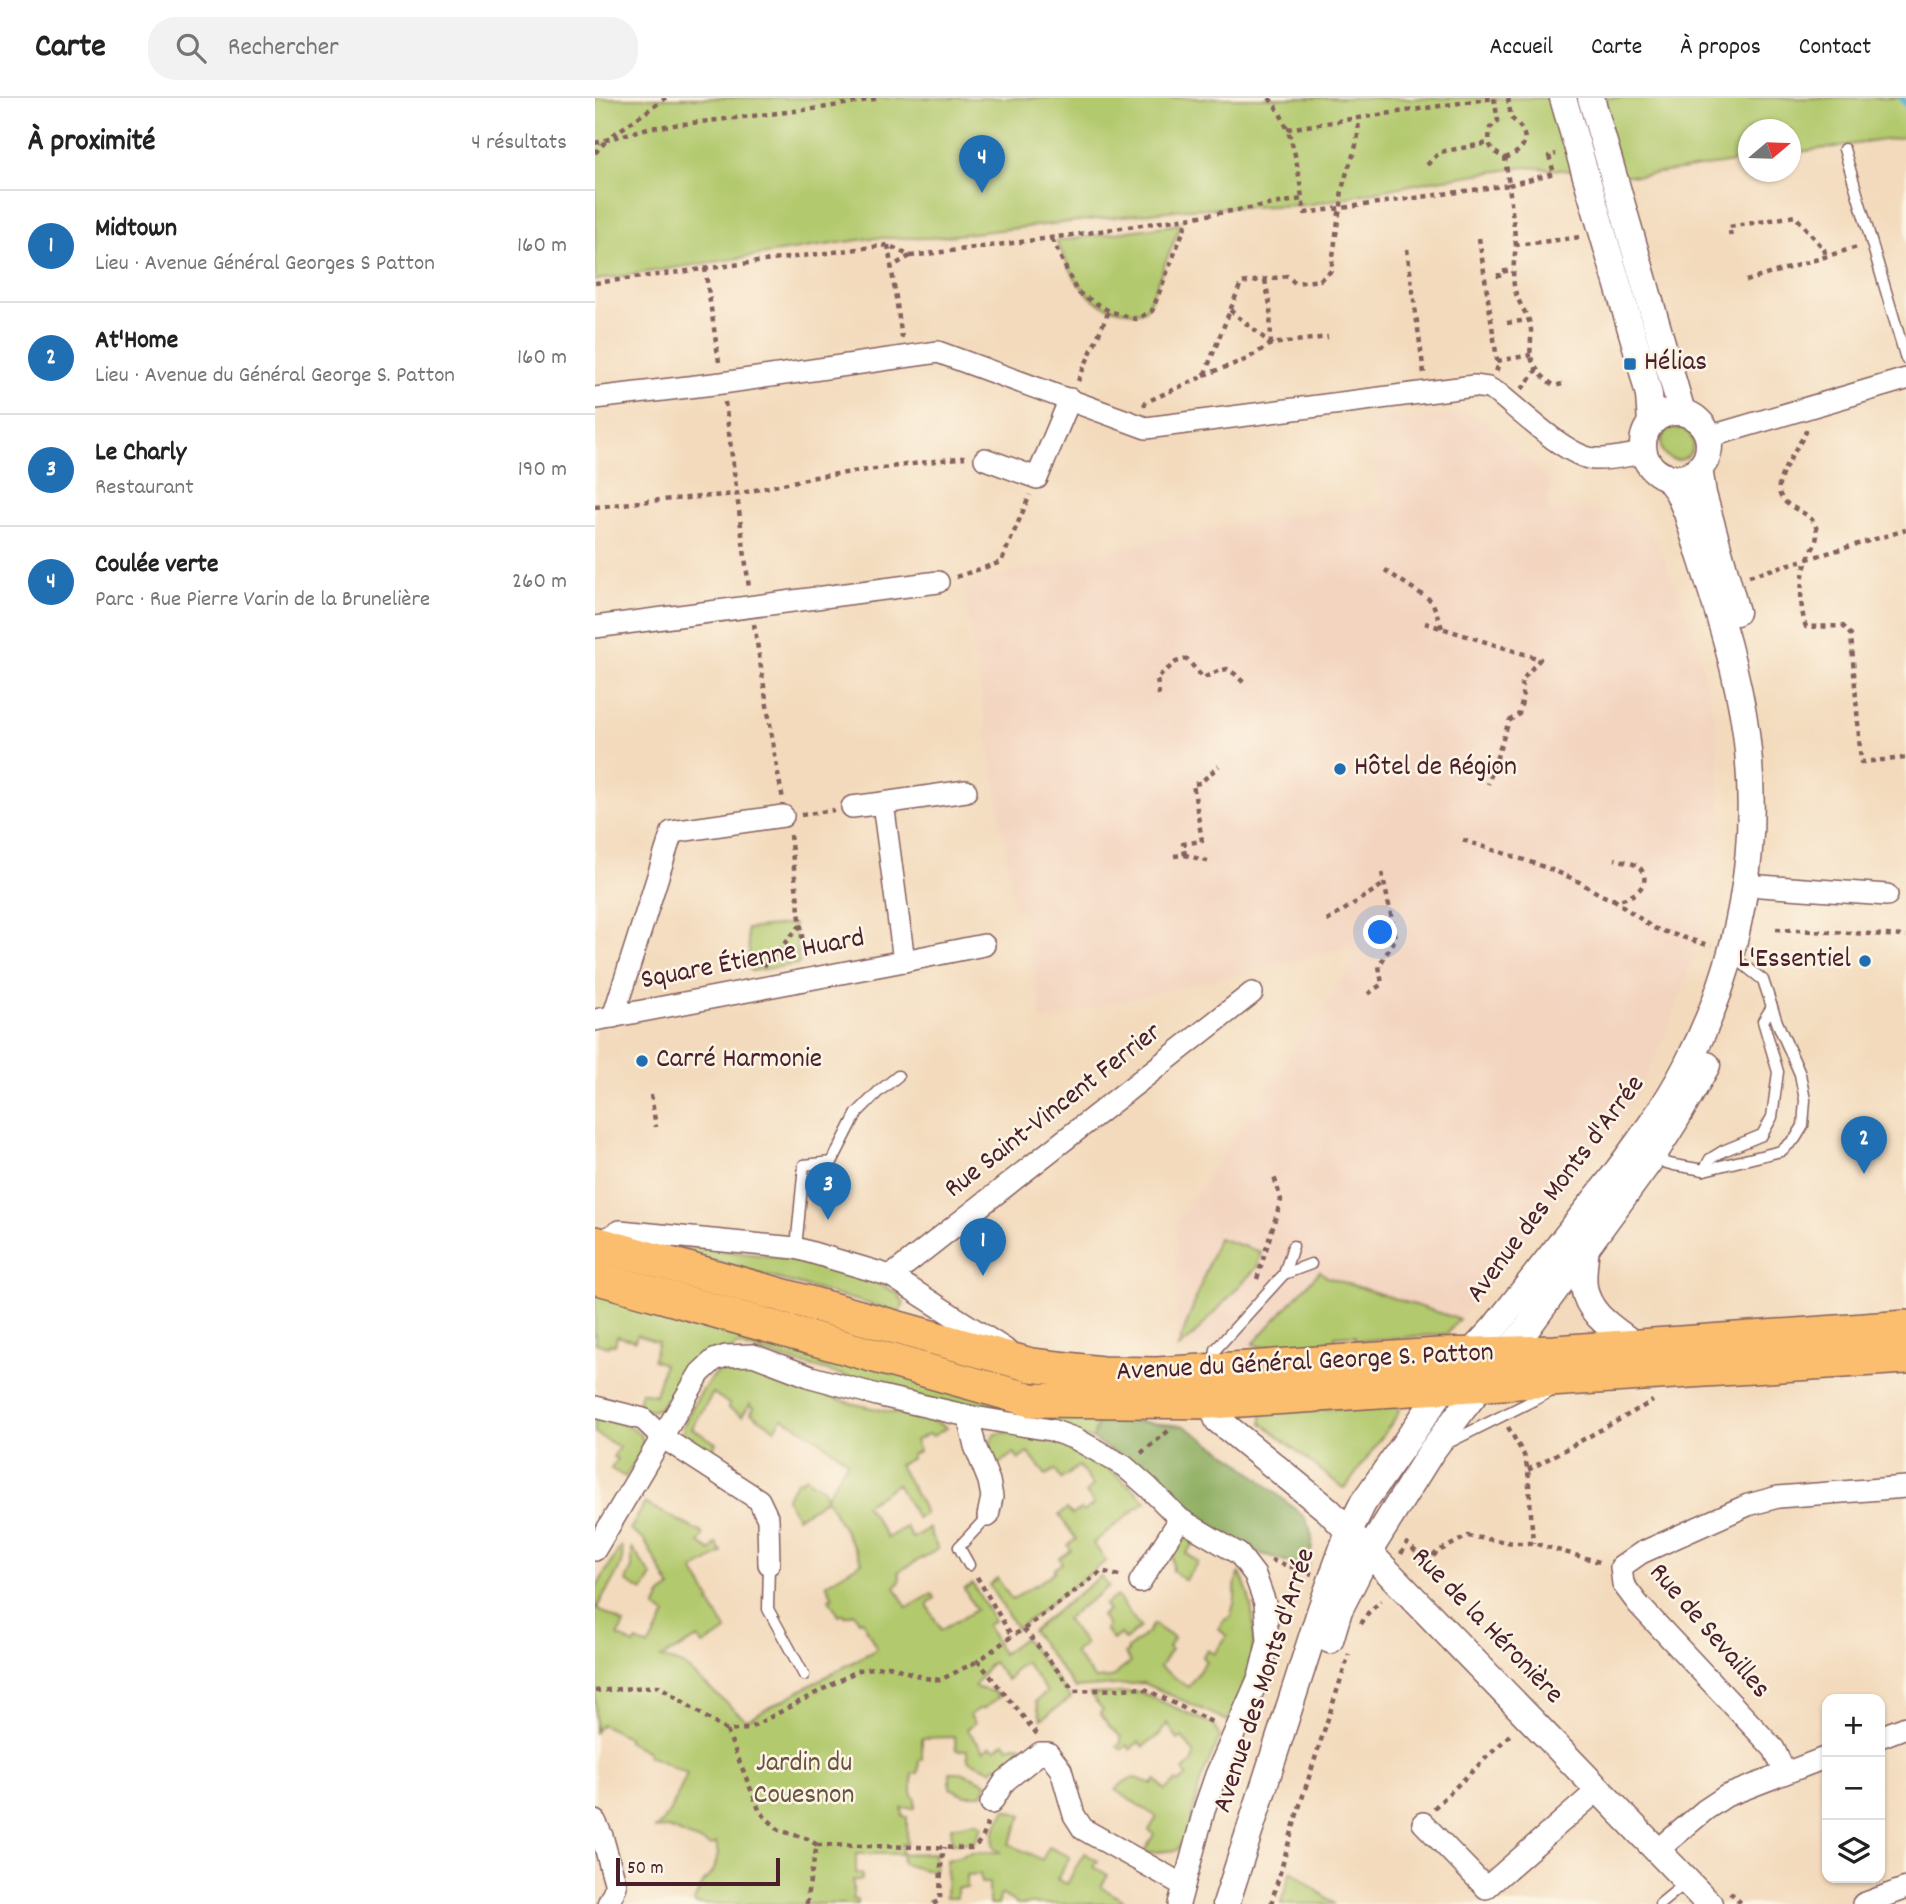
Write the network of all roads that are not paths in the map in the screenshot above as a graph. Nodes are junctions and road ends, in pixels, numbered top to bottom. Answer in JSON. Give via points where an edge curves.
{"nodes":[{"id":1,"x":1563,"y":98,"type":"edge"},
{"id":2,"x":1591,"y":98,"type":"edge"},
{"id":3,"x":1845,"y":149,"type":"dead end"},
{"id":4,"x":1906,"y":359,"type":"edge"},
{"id":5,"x":1906,"y":379,"type":"edge"},
{"id":6,"x":595,"y":398,"type":"edge"},
{"id":7,"x":1070,"y":399,"type":"junction"},
{"id":8,"x":1682,"y":412,"type":"junction"},
{"id":9,"x":1651,"y":423,"type":"junction"},
{"id":10,"x":1707,"y":437,"type":"junction"},
{"id":11,"x":1644,"y":453,"type":"junction"},
{"id":12,"x":985,"y":458,"type":"road end"},
{"id":13,"x":1699,"y":468,"type":"junction"},
{"id":14,"x":1667,"y":477,"type":"junction"},
{"id":15,"x":938,"y":582,"type":"road end"},
{"id":16,"x":595,"y":627,"type":"edge"},
{"id":17,"x":966,"y":791,"type":"dead end"},
{"id":18,"x":883,"y":803,"type":"junction"},
{"id":19,"x":852,"y":807,"type":"road end"},
{"id":20,"x":782,"y":816,"type":"road end"},
{"id":21,"x":1761,"y":886,"type":"junction"},
{"id":22,"x":1887,"y":895,"type":"dead end"},
{"id":23,"x":984,"y":945,"type":"dead end"},
{"id":24,"x":904,"y":961,"type":"junction"},
{"id":25,"x":1744,"y":965,"type":"junction"},
{"id":26,"x":1252,"y":993,"type":"dead end"},
{"id":27,"x":1772,"y":1007,"type":"junction"},
{"id":28,"x":604,"y":1018,"type":"edge"},
{"id":29,"x":898,"y":1076,"type":"dead end"},
{"id":30,"x":1651,"y":1158,"type":"junction"},
{"id":31,"x":1704,"y":1170,"type":"junction"},
{"id":32,"x":597,"y":1243,"type":"edge"},
{"id":33,"x":1293,"y":1246,"type":"dead end"},
{"id":34,"x":1586,"y":1246,"type":"junction"},
{"id":35,"x":796,"y":1248,"type":"junction"},
{"id":36,"x":1311,"y":1264,"type":"dead end"},
{"id":37,"x":1284,"y":1274,"type":"junction"},
{"id":38,"x":891,"y":1276,"type":"junction"},
{"id":39,"x":595,"y":1277,"type":"edge"},
{"id":40,"x":947,"y":1327,"type":"junction"},
{"id":41,"x":1906,"y":1327,"type":"edge"},
{"id":42,"x":1635,"y":1345,"type":"junction"},
{"id":43,"x":1507,"y":1354,"type":"junction"},
{"id":44,"x":1906,"y":1357,"type":"edge"},
{"id":45,"x":1477,"y":1369,"type":"junction"},
{"id":46,"x":935,"y":1373,"type":"junction"},
{"id":47,"x":1559,"y":1378,"type":"junction"},
{"id":48,"x":1212,"y":1386,"type":"junction"},
{"id":49,"x":1445,"y":1386,"type":"junction"},
{"id":50,"x":595,"y":1407,"type":"edge"},
{"id":51,"x":968,"y":1416,"type":"junction"},
{"id":52,"x":662,"y":1437,"type":"junction"},
{"id":53,"x":1431,"y":1452,"type":"junction"},
{"id":54,"x":1906,"y":1487,"type":"edge"},
{"id":55,"x":988,"y":1516,"type":"joint"},
{"id":56,"x":1180,"y":1519,"type":"junction"},
{"id":57,"x":1349,"y":1531,"type":"junction"},
{"id":58,"x":595,"y":1550,"type":"edge"},
{"id":59,"x":1369,"y":1551,"type":"junction"},
{"id":60,"x":769,"y":1564,"type":"joint"},
{"id":61,"x":969,"y":1565,"type":"road end"},
{"id":62,"x":1140,"y":1581,"type":"road end"},
{"id":63,"x":804,"y":1675,"type":"dead end"},
{"id":64,"x":1906,"y":1727,"type":"edge"},
{"id":65,"x":1885,"y":1735,"type":"edge"},
{"id":66,"x":1822,"y":1759,"type":"edge"},
{"id":67,"x":1784,"y":1773,"type":"junction"},
{"id":68,"x":1599,"y":1789,"type":"junction"},
{"id":69,"x":991,"y":1803,"type":"road end"},
{"id":70,"x":595,"y":1821,"type":"edge"},
{"id":71,"x":1423,"y":1823,"type":"road end"},
{"id":72,"x":1658,"y":1850,"type":"junction"},
{"id":73,"x":1688,"y":1881,"type":"junction"},
{"id":74,"x":1906,"y":1888,"type":"edge"},
{"id":75,"x":1181,"y":1895,"type":"edge"},
{"id":76,"x":608,"y":1904,"type":"edge"},
{"id":77,"x":1226,"y":1904,"type":"edge"},
{"id":78,"x":1245,"y":1904,"type":"edge"},
{"id":79,"x":1660,"y":1904,"type":"edge"},
{"id":80,"x":1709,"y":1904,"type":"edge"},
{"id":81,"x":1863,"y":1904,"type":"edge"}],
"edges":[{"from":1,"to":9,"type":"street","via":[[1649,394]]},
{"from":2,"to":8,"type":"street"},
{"from":3,"to":4,"type":"lane"},
{"from":5,"to":10,"type":"street"},
{"from":6,"to":7,"type":"street","via":[[939,352]]},
{"from":7,"to":11,"type":"street","via":[[1146,428],[1474,386],[1499,394],[1581,456],[1596,459]]},
{"from":7,"to":12,"type":"street","via":[[1037,478]]},
{"from":8,"to":9,"type":"street","via":[[1665,414]]},
{"from":8,"to":10,"type":"street","via":[[1698,421]]},
{"from":9,"to":11,"type":"street","via":[[1644,437]]},
{"from":10,"to":13,"type":"street","via":[[1708,454]]},
{"from":11,"to":14,"type":"street","via":[[1652,468]]},
{"from":13,"to":14,"type":"street","via":[[1684,477]]},
{"from":13,"to":21,"type":"street","name":"Avenue des Monts d'Arrée","via":[[1750,659],[1763,731],[1766,770]]},
{"from":14,"to":45,"type":"street","name":"Avenue des Monts d'Arrée","via":[[1695,537],[1735,676],[1746,733],[1751,799],[1740,922],[1726,974],[1685,1069],[1643,1136],[1495,1327]]},
{"from":15,"to":16,"type":"street"},
{"from":17,"to":18,"type":"street"},
{"from":18,"to":19,"type":"street"},
{"from":18,"to":24,"type":"street","name":"Square Étienne Huard"},
{"from":20,"to":28,"type":"street","name":"Square Étienne Huard","via":[[672,832]]},
{"from":21,"to":22,"type":"street"},
{"from":21,"to":25,"type":"street","name":"Avenue des Monts d'Arrée"},
{"from":23,"to":24,"type":"street","name":"Square Étienne Huard"},
{"from":24,"to":28,"type":"street","name":"Square Étienne Huard"},
{"from":25,"to":27,"type":"lane","via":[[1763,980]]},
{"from":25,"to":30,"type":"street","name":"Avenue des Monts d'Arrée","via":[[1701,1077]]},
{"from":26,"to":38,"type":"street","name":"Rue Saint-Vincent Ferrier"},
{"from":27,"to":31,"type":"lane","via":[[1763,1021],[1778,1072],[1772,1117],[1762,1135],[1723,1151],[1710,1159]]},
{"from":27,"to":31,"type":"lane","via":[[1800,1074],[1803,1126],[1780,1151]]},
{"from":29,"to":35,"type":"lane","via":[[857,1113],[832,1162],[804,1165]]},
{"from":30,"to":31,"type":"lane"},
{"from":30,"to":34,"type":"street","name":"Avenue des Monts d'Arrée"},
{"from":32,"to":35,"type":"street","via":[[620,1231]]},
{"from":32,"to":40,"type":"main road","name":"Avenue du Général George S. Patton"},
{"from":33,"to":37,"type":"lane"},
{"from":34,"to":42,"type":"street","name":"Avenue des Monts d'Arrée","via":[[1583,1286],[1591,1308]]},
{"from":34,"to":43,"type":"street","name":"Avenue des Monts d'Arrée"},
{"from":35,"to":38,"type":"street"},
{"from":36,"to":37,"type":"lane"},
{"from":37,"to":48,"type":"lane","via":[[1216,1349]]},
{"from":38,"to":40,"type":"street"},
{"from":39,"to":46,"type":"main road","name":"Avenue du Général George S. Patton"},
{"from":40,"to":46,"type":"street"},
{"from":40,"to":48,"type":"main road","name":"Avenue du Général George S. Patton","via":[[1031,1365],[1102,1374],[1157,1374]]},
{"from":41,"to":42,"type":"main road","name":"Avenue du Général George S. Patton"},
{"from":42,"to":43,"type":"main road","name":"Avenue du Général George S. Patton"},
{"from":43,"to":45,"type":"main road","name":"Avenue du Général George S. Patton"},
{"from":44,"to":47,"type":"main road","name":"Avenue du Général George S. Patton"},
{"from":45,"to":47,"type":"main road","name":"Avenue du Général George S. Patton"},
{"from":45,"to":48,"type":"main road","name":"Avenue du Général George S. Patton"},
{"from":45,"to":49,"type":"main road","name":"Avenue du Général George S. Patton"},
{"from":45,"to":53,"type":"street","name":"Avenue des Monts d'Arrée","via":[[1462,1410]]},
{"from":46,"to":48,"type":"main road","name":"Avenue du Général George S. Patton","via":[[1031,1400]]},
{"from":47,"to":53,"type":"lane","via":[[1553,1390]]},
{"from":48,"to":49,"type":"main road","name":"Avenue du Général George S. Patton"},
{"from":48,"to":57,"type":"street","name":"Rue de la Héronière","via":[[1218,1420]]},
{"from":49,"to":57,"type":"street","name":"Avenue des Monts d'Arrée","via":[[1363,1503]]},
{"from":50,"to":52,"type":"street","via":[[643,1419]]},
{"from":51,"to":52,"type":"street","via":[[811,1377],[753,1355],[726,1356],[714,1360],[700,1374]]},
{"from":51,"to":55,"type":"street","via":[[989,1481]]},
{"from":51,"to":56,"type":"street","via":[[1051,1430],[1076,1439],[1124,1466]]},
{"from":52,"to":58,"type":"street"},
{"from":52,"to":60,"type":"street","via":[[759,1500],[768,1519]]},
{"from":53,"to":59,"type":"street","name":"Avenue des Monts d'Arrée"},
{"from":54,"to":67,"type":"street","name":"Rue de Sevailles","via":[[1778,1497],[1748,1505],[1641,1553],[1621,1567],[1623,1584],[1638,1604],[1775,1749]]},
{"from":55,"to":61,"type":"lane","via":[[959,1547]]},
{"from":56,"to":62,"type":"street"},
{"from":56,"to":75,"type":"street","via":[[1239,1554],[1255,1575],[1265,1603],[1268,1641],[1259,1677],[1216,1775]]},
{"from":57,"to":59,"type":"street","name":"Rue de la Héronière"},
{"from":57,"to":77,"type":"street","name":"Avenue des Monts d'Arrée"},
{"from":59,"to":68,"type":"street","name":"Rue de la Héronière"},
{"from":59,"to":78,"type":"street","name":"Avenue des Monts d'Arrée","via":[[1339,1610]]},
{"from":60,"to":63,"type":"lane","via":[[768,1609]]},
{"from":64,"to":65,"type":"street"},
{"from":66,"to":67,"type":"street"},
{"from":67,"to":72,"type":"street","via":[[1725,1796]]},
{"from":68,"to":71,"type":"street","via":[[1486,1888]]},
{"from":68,"to":72,"type":"street","name":"Rue de la Héronière"},
{"from":69,"to":75,"type":"street","via":[[1005,1781],[1040,1753],[1048,1753],[1061,1770],[1074,1815],[1083,1829]]},
{"from":70,"to":76,"type":"street","via":[[616,1886]]},
{"from":72,"to":73,"type":"street","name":"Rue de la Héronière"},
{"from":73,"to":79,"type":"lane"},
{"from":73,"to":80,"type":"street","name":"Rue de la Héronière"},
{"from":74,"to":81,"type":"street"}]}
